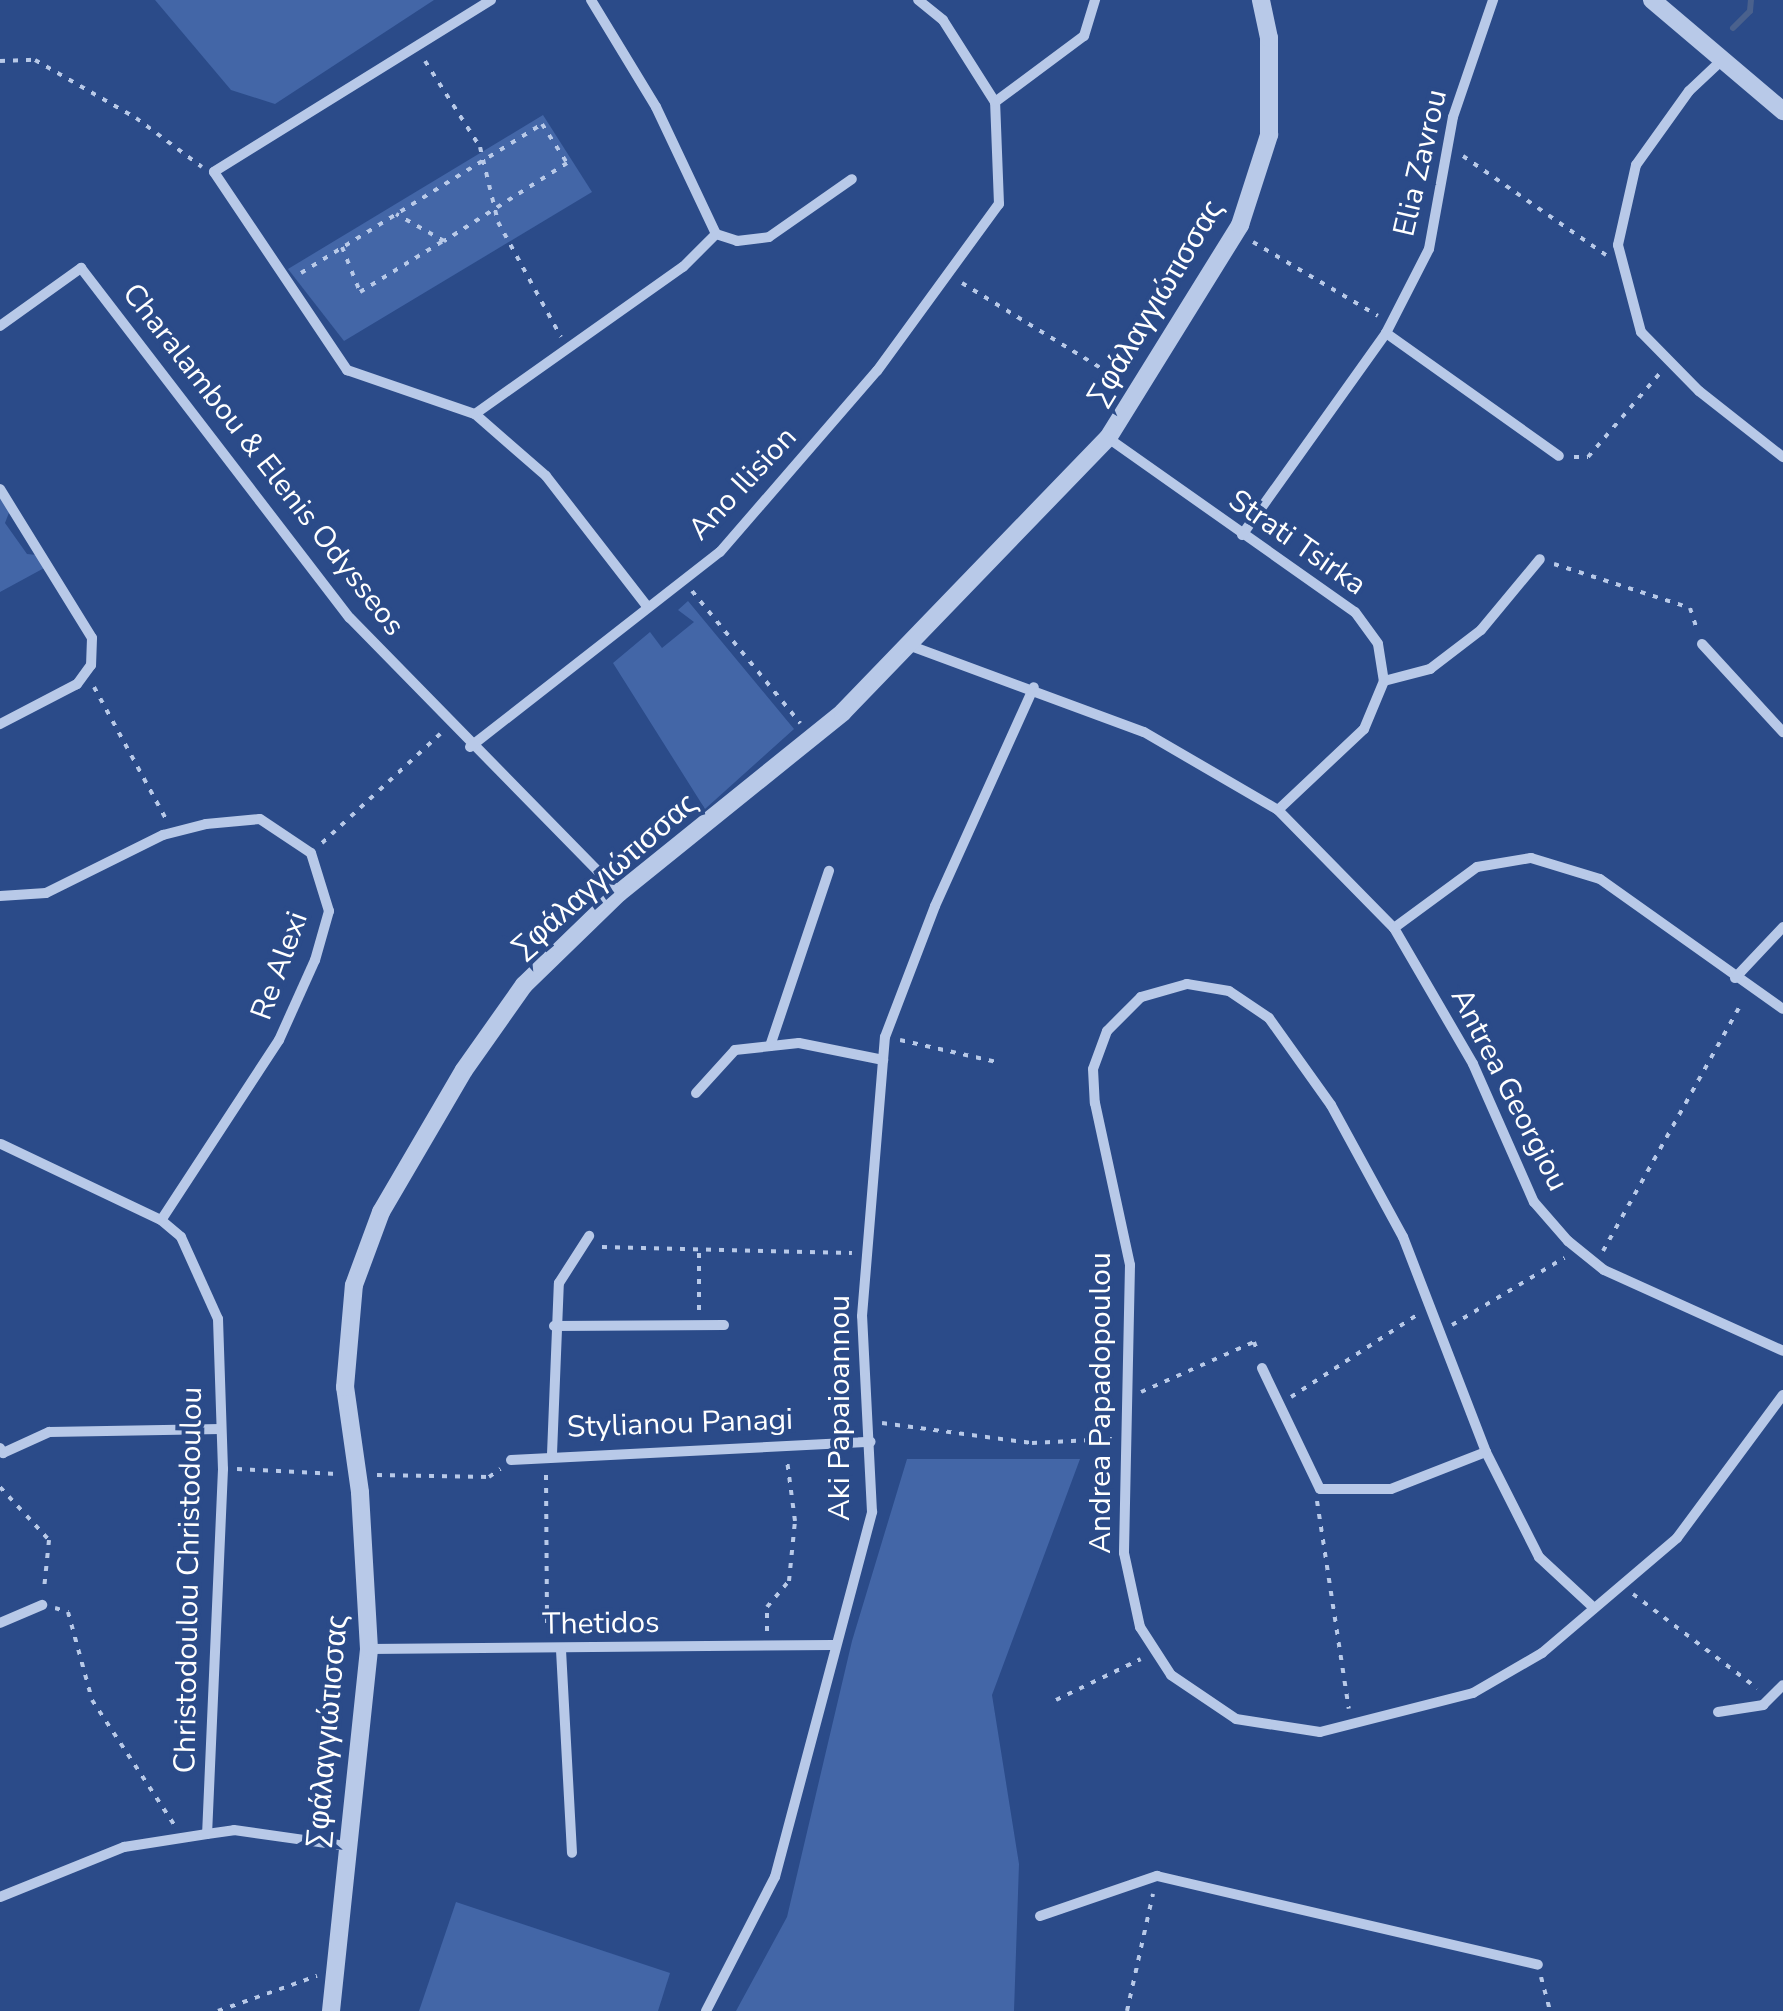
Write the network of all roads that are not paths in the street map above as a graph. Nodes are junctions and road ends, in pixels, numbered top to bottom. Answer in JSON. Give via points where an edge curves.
{"nodes":[{"id":1,"x":491,"y":0,"type":"edge"},
{"id":2,"x":591,"y":0,"type":"edge"},
{"id":3,"x":918,"y":0,"type":"edge"},
{"id":4,"x":1095,"y":0,"type":"edge"},
{"id":5,"x":1261,"y":0,"type":"edge"},
{"id":6,"x":1493,"y":0,"type":"edge"},
{"id":7,"x":1652,"y":0,"type":"edge"},
{"id":8,"x":1722,"y":60,"type":"junction"},
{"id":9,"x":995,"y":102,"type":"junction"},
{"id":10,"x":1783,"y":111,"type":"edge"},
{"id":11,"x":852,"y":179,"type":"dead end"},
{"id":12,"x":716,"y":234,"type":"junction"},
{"id":13,"x":0,"y":326,"type":"edge"},
{"id":14,"x":1388,"y":328,"type":"junction"},
{"id":15,"x":475,"y":414,"type":"junction"},
{"id":16,"x":1108,"y":438,"type":"junction"},
{"id":17,"x":1559,"y":456,"type":"road end"},
{"id":18,"x":1783,"y":458,"type":"edge"},
{"id":19,"x":0,"y":489,"type":"edge"},
{"id":20,"x":1242,"y":535,"type":"junction"},
{"id":21,"x":1540,"y":559,"type":"road end"},
{"id":22,"x":647,"y":606,"type":"junction"},
{"id":23,"x":1702,"y":644,"type":"road end"},
{"id":24,"x":911,"y":646,"type":"junction"},
{"id":25,"x":1384,"y":681,"type":"junction"},
{"id":26,"x":1034,"y":687,"type":"junction"},
{"id":27,"x":0,"y":724,"type":"edge"},
{"id":28,"x":1783,"y":732,"type":"edge"},
{"id":29,"x":470,"y":747,"type":"junction"},
{"id":30,"x":1278,"y":810,"type":"junction"},
{"id":31,"x":829,"y":871,"type":"dead end"},
{"id":32,"x":619,"y":892,"type":"junction"},
{"id":33,"x":0,"y":896,"type":"edge"},
{"id":34,"x":1783,"y":927,"type":"edge"},
{"id":35,"x":1394,"y":928,"type":"junction"},
{"id":36,"x":1736,"y":978,"type":"junction"},
{"id":37,"x":1783,"y":1010,"type":"edge"},
{"id":38,"x":770,"y":1046,"type":"junction"},
{"id":39,"x":884,"y":1060,"type":"junction"},
{"id":40,"x":696,"y":1093,"type":"dead end"},
{"id":41,"x":2,"y":1144,"type":"edge"},
{"id":42,"x":160,"y":1220,"type":"junction"},
{"id":43,"x":586,"y":1241,"type":"road end"},
{"id":44,"x":724,"y":1324,"type":"dead end"},
{"id":45,"x":554,"y":1326,"type":"junction"},
{"id":46,"x":1783,"y":1351,"type":"edge"},
{"id":47,"x":1262,"y":1368,"type":"road end"},
{"id":48,"x":1783,"y":1395,"type":"edge"},
{"id":49,"x":221,"y":1429,"type":"junction"},
{"id":50,"x":870,"y":1442,"type":"junction"},
{"id":51,"x":0,"y":1448,"type":"edge"},
{"id":52,"x":1486,"y":1452,"type":"junction"},
{"id":53,"x":549,"y":1454,"type":"junction"},
{"id":54,"x":511,"y":1460,"type":"road end"},
{"id":55,"x":42,"y":1605,"type":"road end"},
{"id":56,"x":1594,"y":1608,"type":"junction"},
{"id":57,"x":0,"y":1623,"type":"edge"},
{"id":58,"x":834,"y":1645,"type":"junction"},
{"id":59,"x":369,"y":1649,"type":"junction"},
{"id":60,"x":561,"y":1650,"type":"junction"},
{"id":61,"x":1783,"y":1686,"type":"edge"},
{"id":62,"x":1718,"y":1712,"type":"dead end"},
{"id":63,"x":207,"y":1834,"type":"junction"},
{"id":64,"x":346,"y":1846,"type":"junction"},
{"id":65,"x":572,"y":1853,"type":"dead end"},
{"id":66,"x":0,"y":1897,"type":"edge"},
{"id":67,"x":1040,"y":1916,"type":"dead end"},
{"id":68,"x":1538,"y":1965,"type":"road end"},
{"id":69,"x":330,"y":2011,"type":"edge"},
{"id":70,"x":706,"y":2011,"type":"edge"}],
"edges":[{"from":1,"to":15,"type":"street","via":[[214,172],[348,370]]},
{"from":2,"to":12,"type":"street","via":[[656,107]]},
{"from":3,"to":9,"type":"street","via":[[943,20]]},
{"from":4,"to":9,"type":"street","via":[[1084,36]]},
{"from":5,"to":16,"type":"street","name":"Σφάλαγγιώτισσας","via":[[1269,38],[1269,135],[1236,232]]},
{"from":6,"to":14,"type":"street","name":"Elia Zavrou","via":[[1448,145],[1429,250]]},
{"from":7,"to":8,"type":"street"},
{"from":8,"to":10,"type":"street"},
{"from":8,"to":18,"type":"street","via":[[1689,91],[1636,164],[1621,256],[1641,332]]},
{"from":9,"to":22,"type":"street","name":"Ano Ilision","via":[[1000,204],[878,371],[720,552]]},
{"from":11,"to":12,"type":"street","via":[[769,237],[738,241]]},
{"from":12,"to":15,"type":"street","via":[[683,266]]},
{"from":13,"to":29,"type":"street","name":"Charalambou & Elenis Odysseos","via":[[81,268],[350,618]]},
{"from":14,"to":17,"type":"street"},
{"from":14,"to":20,"type":"street","name":"Elia Zavrou"},
{"from":15,"to":22,"type":"street","via":[[546,476]]},
{"from":16,"to":20,"type":"street","name":"Strati Tsirka"},
{"from":16,"to":24,"type":"street","name":"Σφάλαγγιώτισσας"},
{"from":19,"to":27,"type":"street","via":[[92,638],[77,684]]},
{"from":20,"to":25,"type":"street","name":"Strati Tsirka","via":[[1355,612],[1378,644]]},
{"from":21,"to":25,"type":"street","via":[[1481,630],[1430,669]]},
{"from":22,"to":29,"type":"street","name":"Ano Ilision"},
{"from":23,"to":28,"type":"street"},
{"from":24,"to":26,"type":"street","name":"Antrea Georgiou"},
{"from":24,"to":32,"type":"street","name":"Σφάλαγγιώτισσας","via":[[812,737]]},
{"from":25,"to":30,"type":"street","via":[[1364,729]]},
{"from":26,"to":30,"type":"street","name":"Antrea Georgiou","via":[[1144,732]]},
{"from":26,"to":39,"type":"street","name":"Aki Papaioannou","via":[[934,906],[886,1037]]},
{"from":29,"to":32,"type":"street","name":"Charalambou & Elenis Odysseos"},
{"from":30,"to":35,"type":"street","name":"Antrea Georgiou"},
{"from":31,"to":38,"type":"street"},
{"from":32,"to":59,"type":"street","name":"Σφάλαγγιώτισσας","via":[[524,985],[464,1070],[381,1212],[354,1285],[345,1388]]},
{"from":33,"to":42,"type":"street","name":"Re Alexi","via":[[46,893],[173,832],[260,819],[311,853],[329,911],[314,960],[280,1040]]},
{"from":34,"to":36,"type":"street"},
{"from":35,"to":36,"type":"street","via":[[1477,867],[1531,858],[1600,879]]},
{"from":35,"to":46,"type":"street","name":"Antrea Georgiou","via":[[1473,1064],[1534,1202],[1596,1264]]},
{"from":36,"to":37,"type":"street"},
{"from":38,"to":39,"type":"street","via":[[799,1043]]},
{"from":38,"to":40,"type":"street","via":[[734,1050]]},
{"from":39,"to":50,"type":"street","name":"Aki Papaioannou","via":[[862,1316]]},
{"from":41,"to":42,"type":"street","name":"Christodoulou Christodoulou"},
{"from":42,"to":49,"type":"street","name":"Christodoulou Christodoulou","via":[[181,1238],[218,1319]]},
{"from":43,"to":45,"type":"street","name":"Stylianou Panagi","via":[[559,1283]]},
{"from":44,"to":45,"type":"street"},
{"from":45,"to":53,"type":"street","name":"Stylianou Panagi"},
{"from":47,"to":52,"type":"street","via":[[1320,1489],[1391,1489]]},
{"from":48,"to":56,"type":"street","name":"Andrea Papadopoulou","via":[[1677,1538]]},
{"from":49,"to":51,"type":"street","via":[[49,1432]]},
{"from":49,"to":63,"type":"street","name":"Christodoulou Christodoulou"},
{"from":50,"to":53,"type":"street","name":"Stylianou Panagi"},
{"from":50,"to":58,"type":"street","name":"Aki Papaioannou","via":[[872,1512]]},
{"from":52,"to":56,"type":"street","name":"Andrea Papadopoulou","via":[[1539,1556]]},
{"from":52,"to":56,"type":"street","name":"Andrea Papadopoulou","via":[[1403,1237],[1331,1105],[1269,1018],[1229,991],[1187,984],[1140,997],[1107,1031],[1093,1069],[1130,1265],[1124,1553],[1140,1627],[1171,1675],[1236,1718],[1320,1732],[1472,1693],[1542,1653]]},
{"from":53,"to":54,"type":"street","name":"Stylianou Panagi"},
{"from":55,"to":57,"type":"street"},
{"from":58,"to":60,"type":"street","name":"Thetidos"},
{"from":58,"to":70,"type":"street","name":"Aki Papaioannou","via":[[775,1877]]},
{"from":59,"to":60,"type":"street","name":"Thetidos"},
{"from":59,"to":64,"type":"street","name":"Σφάλαγγιώτισσας"},
{"from":60,"to":65,"type":"street"},
{"from":61,"to":62,"type":"street","via":[[1763,1706]]},
{"from":63,"to":64,"type":"street","via":[[234,1830]]},
{"from":63,"to":66,"type":"street","via":[[124,1847]]},
{"from":64,"to":69,"type":"street","name":"Σφάλαγγιώτισσας"},
{"from":67,"to":68,"type":"street","via":[[1157,1876]]}]}
